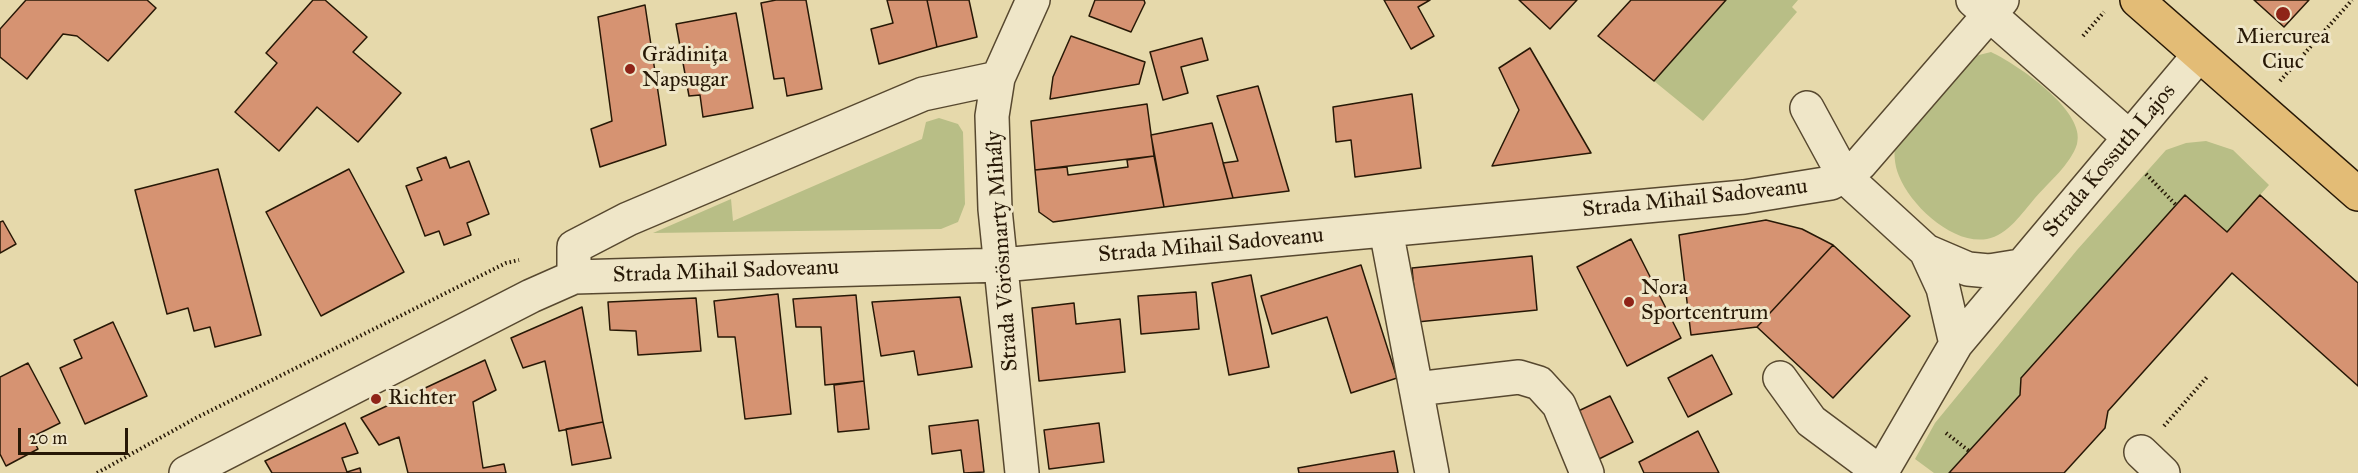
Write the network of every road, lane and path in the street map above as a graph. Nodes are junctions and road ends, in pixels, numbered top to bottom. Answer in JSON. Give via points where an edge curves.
{"nodes":[{"id":1,"x":1033,"y":0,"type":"edge"},
{"id":2,"x":2352,"y":0,"type":"edge"},
{"id":3,"x":2122,"y":4,"type":"edge"},
{"id":4,"x":1988,"y":5,"type":"edge"},
{"id":5,"x":2083,"y":36,"type":"dead end"},
{"id":6,"x":2199,"y":55,"type":"junction"},
{"id":7,"x":998,"y":78,"type":"junction"},
{"id":8,"x":2258,"y":106,"type":"junction"},
{"id":9,"x":1807,"y":108,"type":"dead end"},
{"id":10,"x":2124,"y":143,"type":"junction"},
{"id":11,"x":1844,"y":176,"type":"junction"},
{"id":12,"x":2358,"y":194,"type":"edge"},
{"id":13,"x":2176,"y":205,"type":"dead end"},
{"id":14,"x":1386,"y":230,"type":"junction"},
{"id":15,"x":1926,"y":251,"type":"junction"},
{"id":16,"x":1002,"y":265,"type":"junction"},
{"id":17,"x":2020,"y":266,"type":"junction"},
{"id":18,"x":574,"y":276,"type":"junction"},
{"id":19,"x":1956,"y":344,"type":"junction"},
{"id":20,"x":1780,"y":378,"type":"dead end"},
{"id":21,"x":1416,"y":389,"type":"junction"},
{"id":22,"x":186,"y":473,"type":"edge"},
{"id":23,"x":1022,"y":473,"type":"edge"},
{"id":24,"x":1432,"y":473,"type":"edge"},
{"id":25,"x":1587,"y":473,"type":"edge"},
{"id":26,"x":1881,"y":473,"type":"edge"}],
"edges":[{"from":1,"to":7,"type":"street","name":"Strada Vörösmarty Mihály"},
{"from":2,"to":8,"type":"path"},
{"from":3,"to":5,"type":"path"},
{"from":3,"to":6,"type":"main road"},
{"from":4,"to":10,"type":"street"},
{"from":4,"to":11,"type":"street","via":[[1860,164]]},
{"from":6,"to":8,"type":"main road"},
{"from":6,"to":10,"type":"street","name":"Strada Kossuth Lajos"},
{"from":7,"to":16,"type":"street","name":"Strada Vörösmarty Mihály","via":[[992,116],[995,209]]},
{"from":7,"to":18,"type":"street","name":"Strada Mihail Sadoveanu","via":[[923,94],[628,219],[574,247]]},
{"from":8,"to":12,"type":"main road"},
{"from":9,"to":11,"type":"street"},
{"from":10,"to":13,"type":"path"},
{"from":10,"to":17,"type":"street","name":"Strada Kossuth Lajos"},
{"from":11,"to":14,"type":"street","name":"Strada Mihail Sadoveanu","via":[[1831,183],[1744,197]]},
{"from":11,"to":15,"type":"street"},
{"from":14,"to":16,"type":"street","name":"Strada Mihail Sadoveanu"},
{"from":14,"to":21,"type":"street"},
{"from":15,"to":17,"type":"street","via":[[1968,269],[1989,271]]},
{"from":15,"to":19,"type":"street","via":[[1943,288]]},
{"from":16,"to":18,"type":"street","name":"Strada Mihail Sadoveanu"},
{"from":16,"to":23,"type":"street","name":"Strada Vörösmarty Mihály"},
{"from":17,"to":19,"type":"street","name":"Strada Kossuth Lajos"},
{"from":18,"to":22,"type":"street","name":"Strada Mihail Sadoveanu"},
{"from":19,"to":26,"type":"street","name":"Strada Kossuth Lajos"},
{"from":20,"to":26,"type":"street","via":[[1811,421]]},
{"from":21,"to":24,"type":"street"},
{"from":21,"to":25,"type":"street","via":[[1519,377],[1539,383],[1559,405]]}]}
